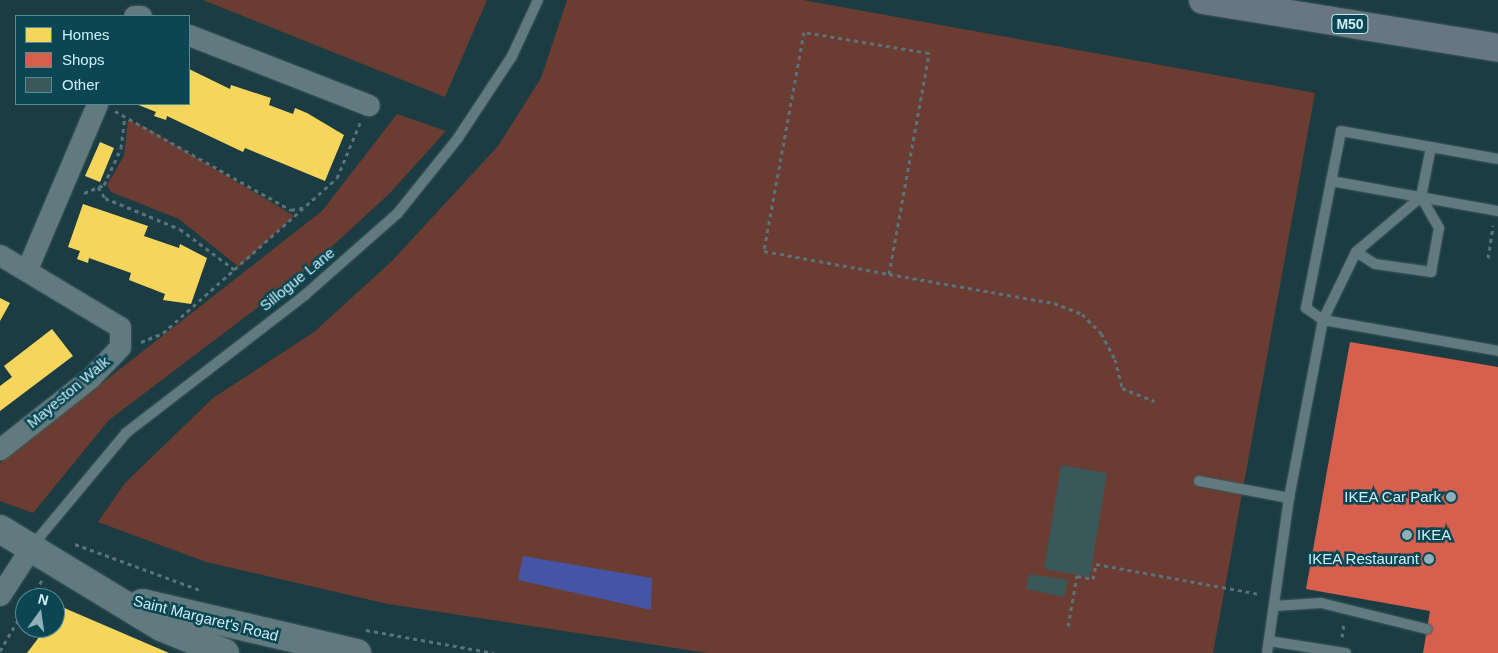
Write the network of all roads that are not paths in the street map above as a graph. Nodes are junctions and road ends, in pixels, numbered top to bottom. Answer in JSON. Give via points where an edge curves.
{"nodes":[{"id":1,"x":538,"y":0,"type":"edge"},
{"id":2,"x":1203,"y":0,"type":"edge"},
{"id":3,"x":190,"y":35,"type":"edge"},
{"id":4,"x":1498,"y":48,"type":"edge"},
{"id":5,"x":369,"y":105,"type":"road end"},
{"id":6,"x":102,"y":106,"type":"edge"},
{"id":7,"x":1431,"y":147,"type":"junction"},
{"id":8,"x":1498,"y":159,"type":"edge"},
{"id":9,"x":1331,"y":181,"type":"junction"},
{"id":10,"x":1421,"y":198,"type":"junction"},
{"id":11,"x":1498,"y":211,"type":"edge"},
{"id":12,"x":1356,"y":252,"type":"junction"},
{"id":13,"x":0,"y":255,"type":"edge"},
{"id":14,"x":27,"y":269,"type":"junction"},
{"id":15,"x":1323,"y":320,"type":"junction"},
{"id":16,"x":1498,"y":351,"type":"edge"},
{"id":17,"x":0,"y":449,"type":"edge"},
{"id":18,"x":1199,"y":481,"type":"dead end"},
{"id":19,"x":1289,"y":498,"type":"junction"},
{"id":20,"x":0,"y":528,"type":"edge"},
{"id":21,"x":38,"y":538,"type":"junction"},
{"id":22,"x":0,"y":595,"type":"edge"},
{"id":23,"x":114,"y":595,"type":"junction"},
{"id":24,"x":1274,"y":601,"type":"junction"},
{"id":25,"x":1427,"y":629,"type":"dead end"},
{"id":26,"x":359,"y":641,"type":"edge"},
{"id":27,"x":1269,"y":641,"type":"junction"},
{"id":28,"x":1342,"y":652,"type":"edge"},
{"id":29,"x":225,"y":653,"type":"edge"},
{"id":30,"x":1267,"y":653,"type":"edge"}],
"edges":[{"from":1,"to":21,"type":"lane","name":"Sillogue Lane","via":[[512,56],[463,130],[397,214],[305,295],[126,433]]},
{"from":2,"to":4,"type":"highway","number":"M50"},
{"from":3,"to":5,"type":"street"},
{"from":6,"to":14,"type":"street"},
{"from":7,"to":8,"type":"lane"},
{"from":7,"to":9,"type":"lane","via":[[1341,131]]},
{"from":7,"to":10,"type":"lane"},
{"from":9,"to":10,"type":"lane"},
{"from":9,"to":15,"type":"lane","via":[[1306,308]]},
{"from":10,"to":11,"type":"lane"},
{"from":10,"to":12,"type":"lane"},
{"from":10,"to":12,"type":"lane","via":[[1439,228],[1431,272],[1375,264]]},
{"from":12,"to":15,"type":"lane"},
{"from":13,"to":14,"type":"street"},
{"from":14,"to":17,"type":"street","name":"Mayeston Walk","via":[[120,337],[90,378]]},
{"from":15,"to":16,"type":"lane"},
{"from":15,"to":19,"type":"lane"},
{"from":18,"to":19,"type":"lane"},
{"from":19,"to":24,"type":"lane"},
{"from":20,"to":21,"type":"main road","name":"Saint Margaret's Road"},
{"from":21,"to":22,"type":"street"},
{"from":21,"to":23,"type":"main road","name":"Saint Margaret's Road"},
{"from":23,"to":26,"type":"main road","name":"Saint Margaret's Road","via":[[187,616]]},
{"from":23,"to":29,"type":"main road","name":"Saint Margaret's Road","via":[[161,627]]},
{"from":24,"to":25,"type":"lane","via":[[1321,603]]},
{"from":24,"to":27,"type":"lane"},
{"from":27,"to":28,"type":"lane"},
{"from":27,"to":30,"type":"lane"}]}
